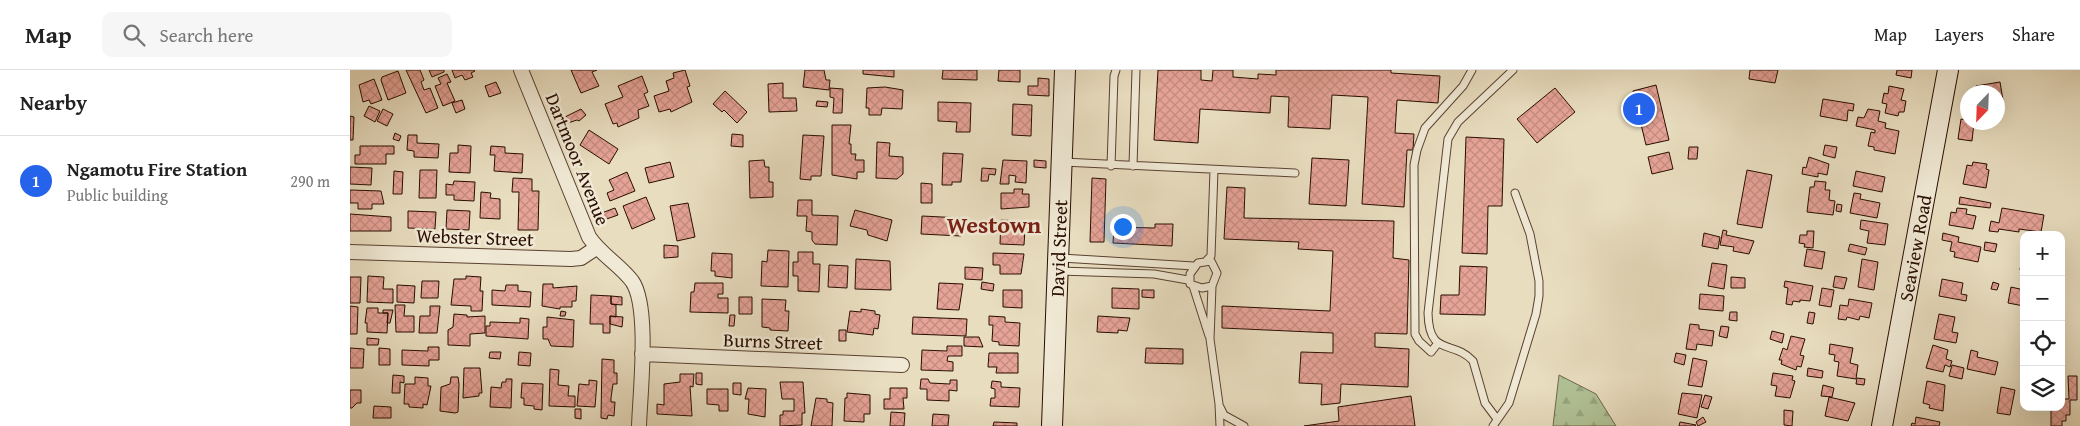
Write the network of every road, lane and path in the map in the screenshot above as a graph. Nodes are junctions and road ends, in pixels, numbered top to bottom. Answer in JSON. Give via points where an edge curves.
{"nodes":[{"id":1,"x":521,"y":70,"type":"edge"},
{"id":2,"x":1065,"y":70,"type":"edge"},
{"id":3,"x":1116,"y":70,"type":"edge"},
{"id":4,"x":1136,"y":70,"type":"edge"},
{"id":5,"x":1472,"y":70,"type":"edge"},
{"id":6,"x":1513,"y":70,"type":"edge"},
{"id":7,"x":1948,"y":70,"type":"edge"},
{"id":8,"x":1061,"y":162,"type":"junction"},
{"id":9,"x":1111,"y":166,"type":"junction"},
{"id":10,"x":1133,"y":166,"type":"junction"},
{"id":11,"x":1214,"y":170,"type":"junction"},
{"id":12,"x":1295,"y":173,"type":"dead end"},
{"id":13,"x":1515,"y":193,"type":"dead end"},
{"id":14,"x":596,"y":248,"type":"junction"},
{"id":15,"x":350,"y":252,"type":"edge"},
{"id":16,"x":1207,"y":260,"type":"junction"},
{"id":17,"x":1058,"y":265,"type":"junction"},
{"id":18,"x":1194,"y":266,"type":"junction"},
{"id":19,"x":1190,"y":283,"type":"junction"},
{"id":20,"x":1212,"y":286,"type":"junction"},
{"id":21,"x":1210,"y":339,"type":"junction"},
{"id":22,"x":1438,"y":342,"type":"junction"},
{"id":23,"x":642,"y":354,"type":"junction"},
{"id":24,"x":902,"y":365,"type":"dead end"},
{"id":25,"x":1219,"y":404,"type":"junction"},
{"id":26,"x":1495,"y":423,"type":"edge"},
{"id":27,"x":639,"y":426,"type":"edge"},
{"id":28,"x":1052,"y":426,"type":"edge"},
{"id":29,"x":1220,"y":426,"type":"edge"},
{"id":30,"x":1244,"y":426,"type":"edge"},
{"id":31,"x":1882,"y":426,"type":"edge"}],
"edges":[{"from":1,"to":14,"type":"street","name":"Dartmoor Avenue","via":[[580,218]]},
{"from":2,"to":8,"type":"street","name":"David Street"},
{"from":3,"to":9,"type":"lane"},
{"from":4,"to":10,"type":"lane"},
{"from":5,"to":22,"type":"lane","via":[[1425,128],[1414,166],[1415,334],[1431,352]]},
{"from":6,"to":22,"type":"lane","via":[[1458,122],[1448,139],[1428,313],[1428,328]]},
{"from":7,"to":31,"type":"street","name":"Seaview Road"},
{"from":8,"to":9,"type":"lane"},
{"from":8,"to":17,"type":"street","name":"David Street"},
{"from":9,"to":10,"type":"lane"},
{"from":10,"to":11,"type":"lane"},
{"from":11,"to":12,"type":"lane"},
{"from":11,"to":16,"type":"lane","via":[[1210,256]]},
{"from":13,"to":26,"type":"lane","via":[[1532,242],[1539,296],[1509,403]]},
{"from":14,"to":15,"type":"street","name":"Webster Street","via":[[581,258],[571,259]]},
{"from":14,"to":23,"type":"street","name":"Dartmoor Avenue","via":[[623,272],[637,291]]},
{"from":16,"to":18,"type":"lane"},
{"from":16,"to":20,"type":"lane","via":[[1217,269],[1217,278]]},
{"from":17,"to":18,"type":"lane"},
{"from":17,"to":19,"type":"lane","via":[[1154,274]]},
{"from":17,"to":28,"type":"street","name":"David Street"},
{"from":18,"to":19,"type":"lane"},
{"from":19,"to":20,"type":"lane"},
{"from":19,"to":21,"type":"lane"},
{"from":20,"to":21,"type":"lane"},
{"from":21,"to":25,"type":"lane"},
{"from":22,"to":26,"type":"lane","via":[[1473,360],[1485,403]]},
{"from":23,"to":24,"type":"street","name":"Burns Street"},
{"from":23,"to":27,"type":"street","name":"Dartmoor Avenue"},
{"from":25,"to":29,"type":"lane"},
{"from":25,"to":30,"type":"lane","via":[[1224,415]]}]}
